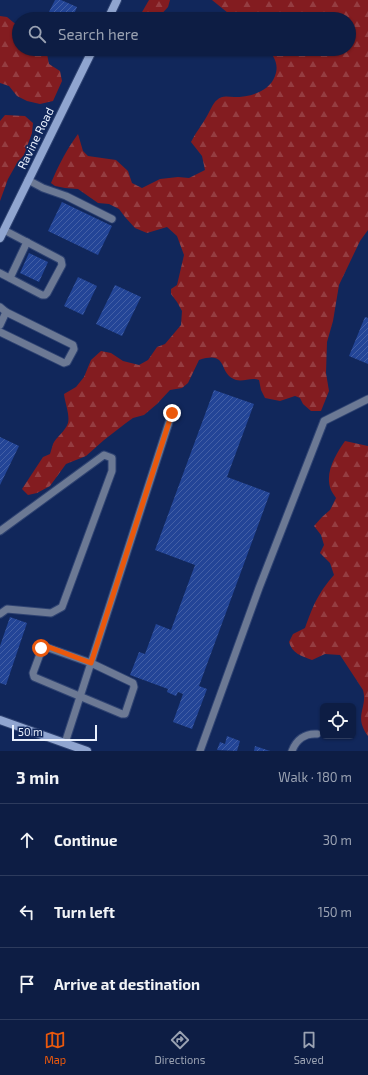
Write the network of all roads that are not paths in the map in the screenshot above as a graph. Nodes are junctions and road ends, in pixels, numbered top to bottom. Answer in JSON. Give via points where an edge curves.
{"nodes":[{"id":1,"x":117,"y":0,"type":"edge"},
{"id":2,"x":111,"y":12,"type":"edge"},
{"id":3,"x":90,"y":56,"type":"edge"},
{"id":4,"x":28,"y":180,"type":"junction"},
{"id":5,"x":112,"y":219,"type":"dead end"},
{"id":6,"x":4,"y":230,"type":"junction"},
{"id":7,"x":0,"y":238,"type":"edge"},
{"id":8,"x":27,"y":242,"type":"junction"},
{"id":9,"x":0,"y":274,"type":"edge"},
{"id":10,"x":10,"y":278,"type":"junction"},
{"id":11,"x":0,"y":307,"type":"edge"},
{"id":12,"x":6,"y":312,"type":"junction"},
{"id":13,"x":0,"y":325,"type":"edge"},
{"id":14,"x":0,"y":332,"type":"edge"},
{"id":15,"x":368,"y":399,"type":"edge"},
{"id":16,"x":172,"y":413,"type":"dead end"},
{"id":17,"x":0,"y":531,"type":"edge"},
{"id":18,"x":0,"y":614,"type":"edge"},
{"id":19,"x":91,"y":663,"type":"junction"},
{"id":20,"x":80,"y":696,"type":"junction"},
{"id":21,"x":0,"y":720,"type":"edge"},
{"id":22,"x":317,"y":734,"type":"dead end"},
{"id":23,"x":65,"y":743,"type":"junction"},
{"id":24,"x":87,"y":751,"type":"edge"},
{"id":25,"x":200,"y":751,"type":"edge"},
{"id":26,"x":292,"y":751,"type":"edge"}],
"edges":[{"from":1,"to":2,"type":"street"},
{"from":3,"to":4,"type":"street","name":"Ravine Road"},
{"from":4,"to":5,"type":"lane"},
{"from":4,"to":6,"type":"street","name":"Ravine Road"},
{"from":6,"to":7,"type":"street","name":"Ravine Road"},
{"from":6,"to":8,"type":"lane"},
{"from":8,"to":10,"type":"lane"},
{"from":8,"to":10,"type":"lane","via":[[61,260],[62,265],[45,295]]},
{"from":9,"to":10,"type":"lane"},
{"from":11,"to":12,"type":"lane"},
{"from":12,"to":13,"type":"lane"},
{"from":12,"to":14,"type":"lane","via":[[73,345],[74,349],[64,363]]},
{"from":15,"to":25,"type":"lane","via":[[324,421],[259,588]]},
{"from":16,"to":19,"type":"lane"},
{"from":17,"to":18,"type":"lane","via":[[104,455],[112,458],[112,471],[62,607],[51,613],[7,609]]},
{"from":19,"to":20,"type":"lane"},
{"from":19,"to":20,"type":"lane","via":[[133,683],[125,714]]},
{"from":19,"to":20,"type":"lane","via":[[43,646],[33,674],[36,678]]},
{"from":20,"to":23,"type":"lane"},
{"from":21,"to":23,"type":"street"},
{"from":22,"to":26,"type":"lane","via":[[309,733],[295,743]]},
{"from":23,"to":24,"type":"street"}]}
